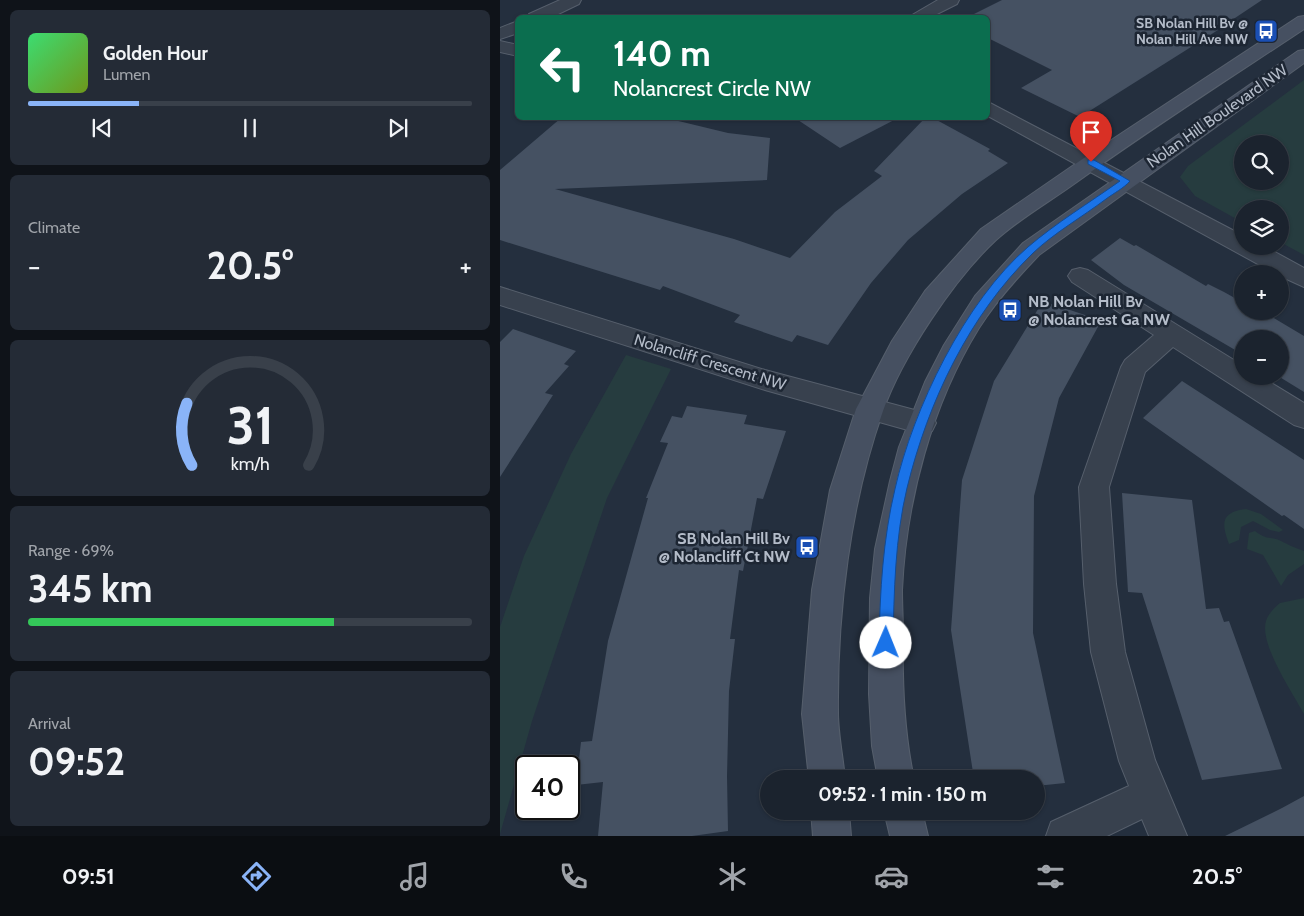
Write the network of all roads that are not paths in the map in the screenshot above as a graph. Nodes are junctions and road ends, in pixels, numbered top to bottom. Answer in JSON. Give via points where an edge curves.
{"nodes":[{"id":1,"x":572,"y":0,"type":"edge"},
{"id":2,"x":951,"y":0,"type":"edge"},
{"id":3,"x":541,"y":15,"type":"edge"},
{"id":4,"x":921,"y":15,"type":"edge"},
{"id":5,"x":1304,"y":22,"type":"edge"},
{"id":6,"x":515,"y":27,"type":"edge"},
{"id":7,"x":500,"y":34,"type":"edge"},
{"id":8,"x":500,"y":46,"type":"edge"},
{"id":9,"x":515,"y":50,"type":"edge"},
{"id":10,"x":1304,"y":55,"type":"edge"},
{"id":11,"x":990,"y":109,"type":"edge"},
{"id":12,"x":1109,"y":172,"type":"junction"},
{"id":13,"x":1234,"y":241,"type":"edge"},
{"id":14,"x":1260,"y":255,"type":"edge"},
{"id":15,"x":1080,"y":276,"type":"dead end"},
{"id":16,"x":1304,"y":279,"type":"edge"},
{"id":17,"x":500,"y":296,"type":"edge"},
{"id":18,"x":1171,"y":334,"type":"junction"},
{"id":19,"x":870,"y":409,"type":"junction"},
{"id":20,"x":1304,"y":417,"type":"edge"},
{"id":21,"x":922,"y":423,"type":"junction"},
{"id":22,"x":825,"y":770,"type":"edge"},
{"id":23,"x":895,"y":770,"type":"edge"},
{"id":24,"x":1151,"y":795,"type":"junction"},
{"id":25,"x":831,"y":820,"type":"edge"},
{"id":26,"x":906,"y":820,"type":"edge"},
{"id":27,"x":832,"y":836,"type":"edge"},
{"id":28,"x":909,"y":836,"type":"edge"},
{"id":29,"x":1065,"y":836,"type":"edge"},
{"id":30,"x":1168,"y":836,"type":"edge"}],
"edges":[{"from":1,"to":3,"type":"street"},
{"from":2,"to":4,"type":"street"},
{"from":5,"to":12,"type":"street","name":"Nolan Hill Boulevard NW"},
{"from":6,"to":7,"type":"street"},
{"from":8,"to":9,"type":"street"},
{"from":10,"to":12,"type":"street","name":"Nolan Hill Boulevard NW"},
{"from":11,"to":12,"type":"street"},
{"from":12,"to":13,"type":"street"},
{"from":12,"to":19,"type":"street","name":"Nolan Hill Boulevard NW","via":[[989,234],[934,297],[901,348]]},
{"from":12,"to":21,"type":"street","name":"Nolan Hill Boulevard NW","via":[[1004,277],[971,321],[949,360]]},
{"from":14,"to":16,"type":"street"},
{"from":15,"to":18,"type":"street"},
{"from":17,"to":19,"type":"street","name":"Nolancliff Crescent NW"},
{"from":18,"to":20,"type":"street"},
{"from":18,"to":24,"type":"street","via":[[1134,367],[1094,486],[1108,652],[1137,761]]},
{"from":19,"to":21,"type":"street","name":"Nolancliff Crescent NW"},
{"from":19,"to":22,"type":"street","name":"Nolan Hill Boulevard NW","via":[[845,490],[828,590],[820,714]]},
{"from":21,"to":23,"type":"street","name":"Nolan Hill Boulevard NW","via":[[901,489],[887,583],[886,683]]},
{"from":24,"to":29,"type":"street"},
{"from":24,"to":30,"type":"street"},
{"from":25,"to":27,"type":"street"},
{"from":26,"to":28,"type":"street"}]}
